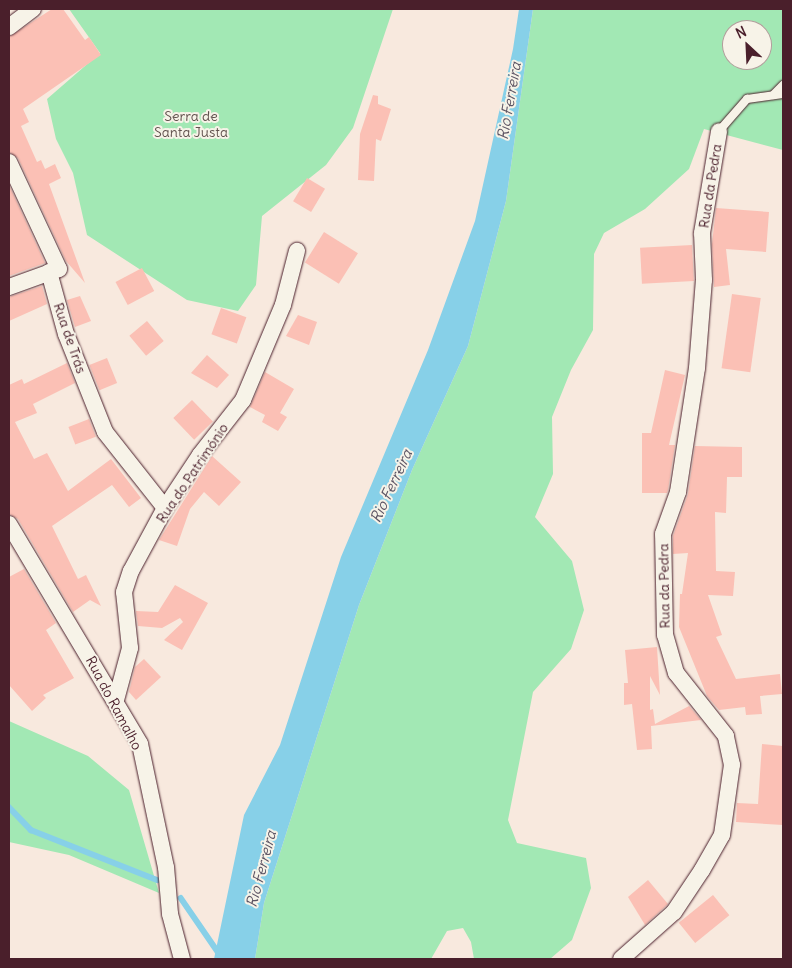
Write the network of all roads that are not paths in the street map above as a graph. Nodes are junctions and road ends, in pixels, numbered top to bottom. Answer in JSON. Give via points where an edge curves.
{"nodes":[{"id":1,"x":33,"y":9,"type":"edge"},
{"id":2,"x":9,"y":27,"type":"edge"},
{"id":3,"x":783,"y":85,"type":"edge"},
{"id":4,"x":783,"y":94,"type":"edge"},
{"id":5,"x":773,"y":95,"type":"junction"},
{"id":6,"x":719,"y":131,"type":"joint"},
{"id":7,"x":9,"y":162,"type":"edge"},
{"id":8,"x":297,"y":251,"type":"dead end"},
{"id":9,"x":49,"y":272,"type":"junction"},
{"id":10,"x":9,"y":287,"type":"edge"},
{"id":11,"x":165,"y":508,"type":"junction"},
{"id":12,"x":9,"y":524,"type":"edge"},
{"id":13,"x":116,"y":700,"type":"junction"},
{"id":14,"x":182,"y":959,"type":"edge"},
{"id":15,"x":621,"y":959,"type":"edge"}],
"edges":[{"from":1,"to":2,"type":"street"},
{"from":3,"to":5,"type":"lane"},
{"from":4,"to":5,"type":"lane"},
{"from":5,"to":6,"type":"lane","via":[[747,99]]},
{"from":6,"to":15,"type":"street","name":"Rua da Pedra","via":[[702,233],[704,280],[697,368],[678,492],[664,534],[665,635],[676,673],[726,736],[732,765],[722,835],[702,870],[674,912]]},
{"from":7,"to":9,"type":"street","name":"Rua de Trás","via":[[59,269]]},
{"from":8,"to":11,"type":"street","name":"Rua do Património","via":[[283,305],[243,400],[200,455]]},
{"from":9,"to":10,"type":"street"},
{"from":9,"to":11,"type":"street","name":"Rua de Trás","via":[[66,334],[105,432]]},
{"from":11,"to":13,"type":"street","name":"Rua do Património","via":[[131,571],[124,592],[130,648]]},
{"from":12,"to":13,"type":"street","name":"Rua do Ramalho"},
{"from":13,"to":14,"type":"street","name":"Rua do Ramalho","via":[[140,744],[166,867],[170,914]]}]}
